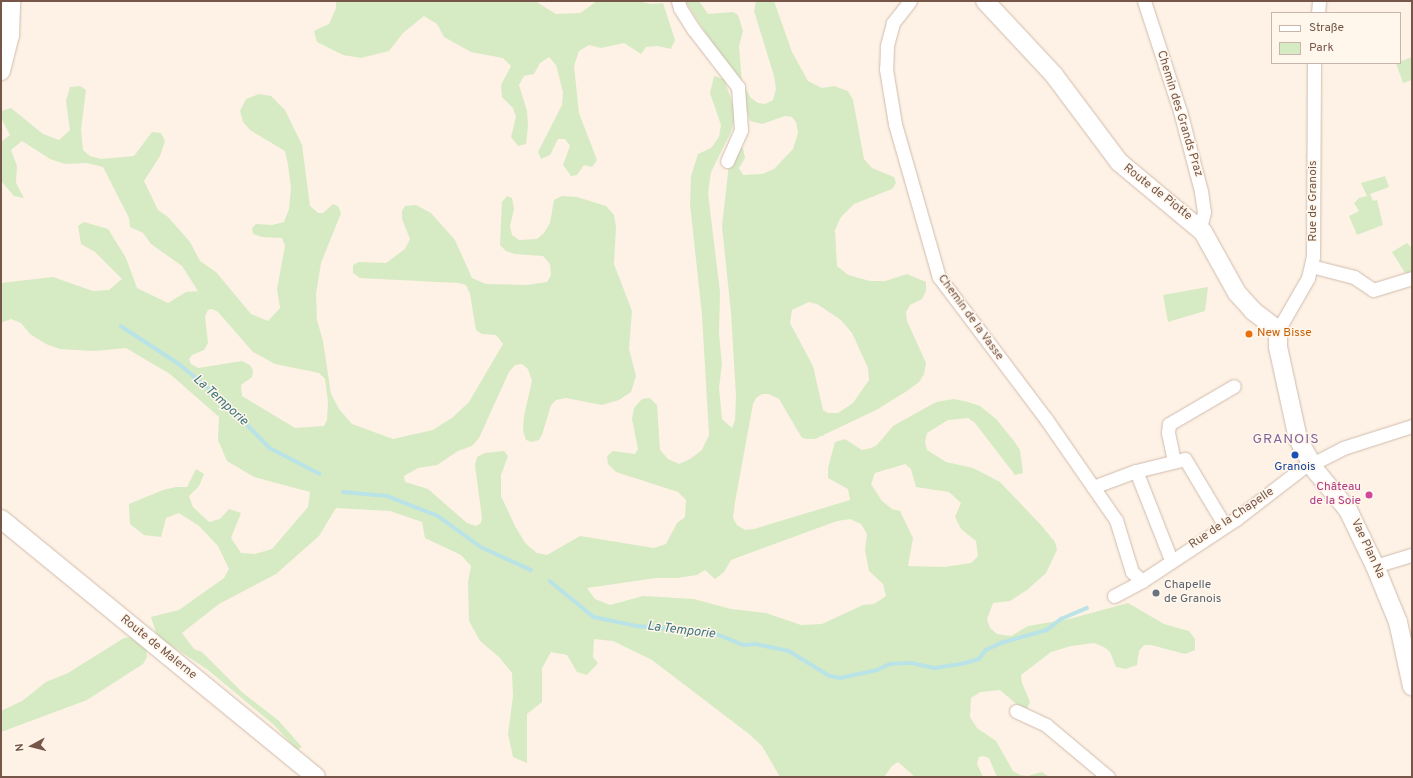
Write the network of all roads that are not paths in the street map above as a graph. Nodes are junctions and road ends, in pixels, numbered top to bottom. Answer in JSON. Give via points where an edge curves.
{"nodes":[{"id":1,"x":11,"y":1,"type":"edge"},
{"id":2,"x":678,"y":1,"type":"edge"},
{"id":3,"x":910,"y":1,"type":"edge"},
{"id":4,"x":985,"y":1,"type":"edge"},
{"id":5,"x":1144,"y":1,"type":"edge"},
{"id":6,"x":1319,"y":1,"type":"edge"},
{"id":7,"x":1318,"y":12,"type":"edge"},
{"id":8,"x":1314,"y":64,"type":"edge"},
{"id":9,"x":1,"y":71,"type":"edge"},
{"id":10,"x":728,"y":161,"type":"dead end"},
{"id":11,"x":1200,"y":228,"type":"junction"},
{"id":12,"x":1311,"y":266,"type":"junction"},
{"id":13,"x":1412,"y":278,"type":"edge"},
{"id":14,"x":1278,"y":330,"type":"junction"},
{"id":15,"x":1234,"y":386,"type":"dead end"},
{"id":16,"x":1412,"y":426,"type":"edge"},
{"id":17,"x":1174,"y":461,"type":"junction"},
{"id":18,"x":1311,"y":463,"type":"junction"},
{"id":19,"x":1136,"y":471,"type":"junction"},
{"id":20,"x":1093,"y":487,"type":"junction"},
{"id":21,"x":1,"y":519,"type":"edge"},
{"id":22,"x":1225,"y":526,"type":"junction"},
{"id":23,"x":1412,"y":555,"type":"edge"},
{"id":24,"x":1171,"y":560,"type":"junction"},
{"id":25,"x":1375,"y":566,"type":"junction"},
{"id":26,"x":1142,"y":581,"type":"junction"},
{"id":27,"x":1114,"y":596,"type":"dead end"},
{"id":28,"x":1412,"y":686,"type":"edge"},
{"id":29,"x":1016,"y":711,"type":"dead end"},
{"id":30,"x":316,"y":777,"type":"edge"},
{"id":31,"x":1108,"y":777,"type":"edge"}],
"edges":[{"from":1,"to":9,"type":"street","via":[[10,36]]},
{"from":2,"to":10,"type":"street","via":[[694,30],[738,88],[741,130]]},
{"from":3,"to":20,"type":"street","name":"Chemin de la Vasse","via":[[894,22],[887,46],[886,69],[895,124],[938,277],[1046,419]]},
{"from":4,"to":11,"type":"street","name":"Route de Piotte","via":[[1054,76],[1119,162]]},
{"from":5,"to":11,"type":"street","name":"Chemin des Grands Praz","via":[[1177,102],[1200,185],[1204,212]]},
{"from":6,"to":7,"type":"street"},
{"from":8,"to":12,"type":"street","name":"Rue de Granois","via":[[1314,236]]},
{"from":11,"to":14,"type":"street","name":"Route de Piotte","via":[[1237,293],[1253,311]]},
{"from":12,"to":13,"type":"street","via":[[1354,277],[1373,290]]},
{"from":12,"to":14,"type":"street","name":"Rue de Granois","via":[[1308,278]]},
{"from":14,"to":18,"type":"street","name":"Vae Plan Na","via":[[1278,347],[1294,427]]},
{"from":15,"to":17,"type":"street","via":[[1169,424],[1168,433]]},
{"from":16,"to":18,"type":"street","name":"Rue de la Chapelle","via":[[1356,444]]},
{"from":17,"to":19,"type":"street"},
{"from":17,"to":22,"type":"street","via":[[1183,459],[1187,462]]},
{"from":18,"to":22,"type":"street","name":"Rue de la Chapelle"},
{"from":18,"to":25,"type":"street","name":"Vae Plan Na","via":[[1348,510]]},
{"from":19,"to":20,"type":"street"},
{"from":19,"to":24,"type":"street"},
{"from":20,"to":26,"type":"street","name":"Chemin de la Vasse","via":[[1116,520],[1132,572]]},
{"from":21,"to":30,"type":"street","name":"Route de Malerne"},
{"from":22,"to":24,"type":"street","name":"Rue de la Chapelle"},
{"from":23,"to":25,"type":"street"},
{"from":24,"to":26,"type":"street","name":"Rue de la Chapelle"},
{"from":25,"to":28,"type":"street","name":"Vae Plan Na","via":[[1398,622]]},
{"from":26,"to":27,"type":"street","name":"Rue de la Chapelle"},
{"from":29,"to":31,"type":"street","via":[[1046,725]]}]}
